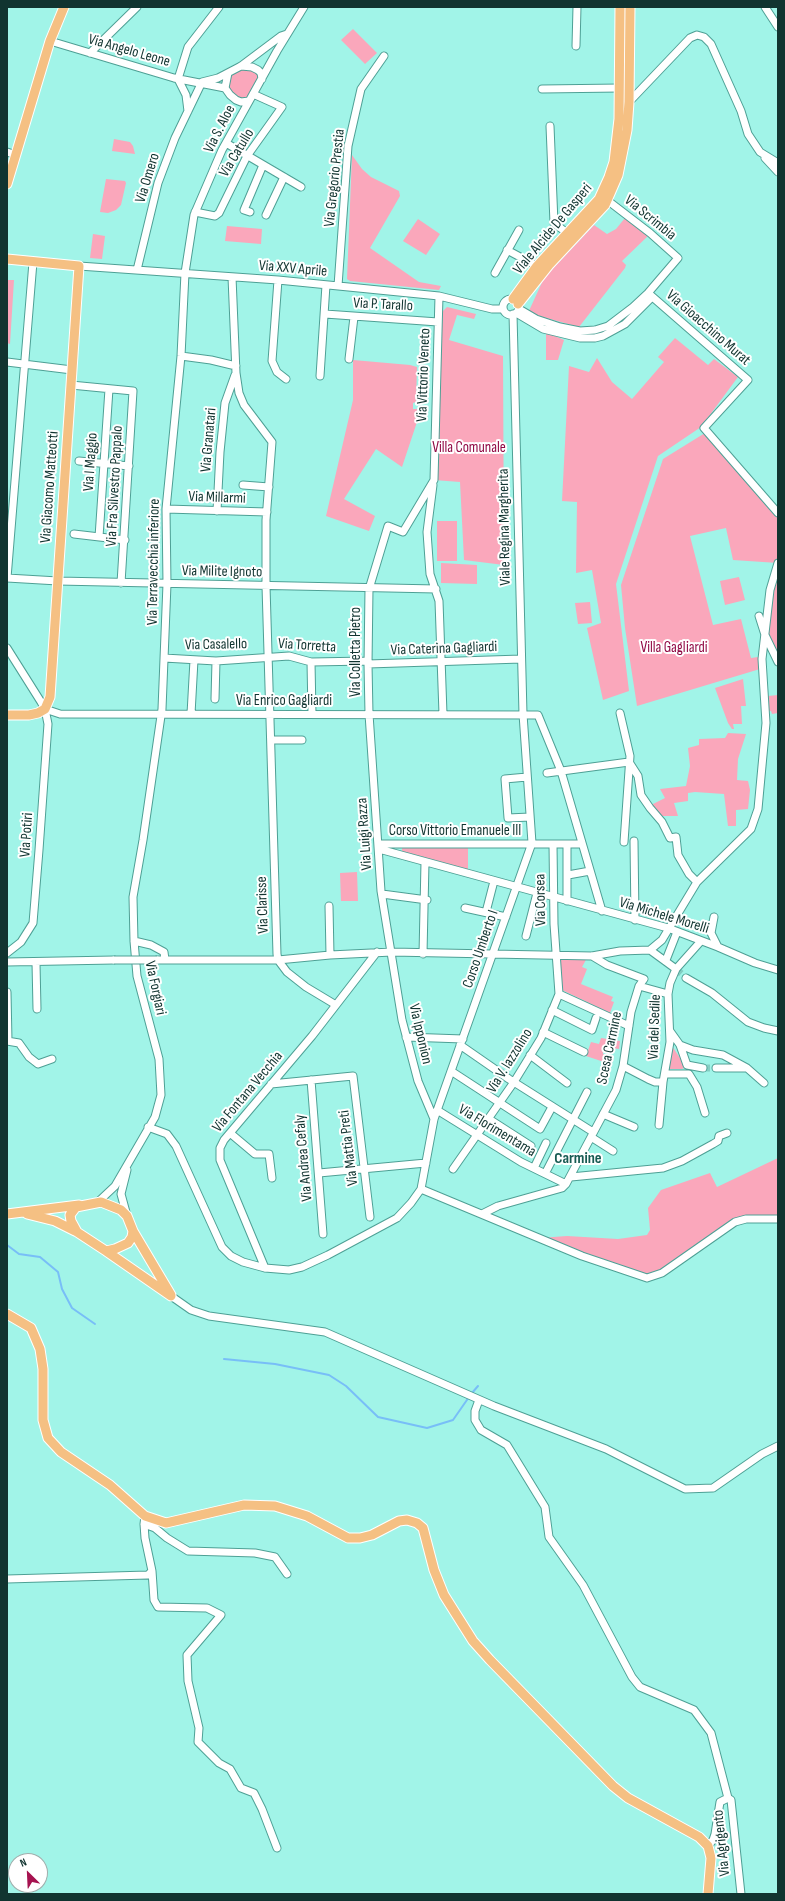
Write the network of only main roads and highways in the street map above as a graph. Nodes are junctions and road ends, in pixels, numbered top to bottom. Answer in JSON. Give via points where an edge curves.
{"nodes":[{"id":1,"x":64,"y":7,"type":"edge"},
{"id":2,"x":620,"y":7,"type":"edge"},
{"id":3,"x":630,"y":7,"type":"edge"},
{"id":4,"x":11,"y":154,"type":"edge"},
{"id":5,"x":7,"y":184,"type":"edge"},
{"id":6,"x":7,"y":259,"type":"edge"},
{"id":7,"x":7,"y":715,"type":"edge"},
{"id":8,"x":80,"y":1205,"type":"junction"},
{"id":9,"x":10,"y":1213,"type":"edge"},
{"id":10,"x":133,"y":1231,"type":"junction"},
{"id":11,"x":77,"y":1232,"type":"junction"},
{"id":12,"x":106,"y":1251,"type":"junction"},
{"id":13,"x":7,"y":1314,"type":"edge"},
{"id":14,"x":708,"y":1894,"type":"edge"}],
"edges":[{"from":1,"to":4,"type":"main road"},
{"from":2,"to":3,"type":"main road","name":"Viale Alcide De Gasperi","via":[[620,88],[616,146],[609,177],[599,199],[537,266],[516,308],[549,264],[608,200],[621,161],[627,130]]},
{"from":4,"to":5,"type":"main road"},
{"from":6,"to":7,"type":"main road","name":"Via Giacomo Matteotti","via":[[79,266],[50,697],[45,709],[29,715]]},
{"from":8,"to":9,"type":"main road"},
{"from":8,"to":10,"type":"main road","via":[[98,1202],[114,1206],[127,1216]]},
{"from":8,"to":11,"type":"main road","via":[[70,1215],[70,1221]]},
{"from":9,"to":11,"type":"main road","via":[[40,1216]]},
{"from":10,"to":12,"type":"main road","via":[[128,1243]]},
{"from":10,"to":12,"type":"main road","via":[[171,1296]]},
{"from":11,"to":12,"type":"main road"},
{"from":13,"to":14,"type":"main road","via":[[31,1328],[40,1349],[43,1369],[42,1420],[50,1441],[61,1452],[110,1485],[144,1520],[166,1523],[244,1505],[275,1506],[307,1516],[348,1538],[372,1535],[399,1521],[418,1523],[423,1528],[434,1570],[444,1595],[473,1641],[490,1660],[613,1786],[628,1798],[699,1837],[708,1846],[711,1858]]}]}
